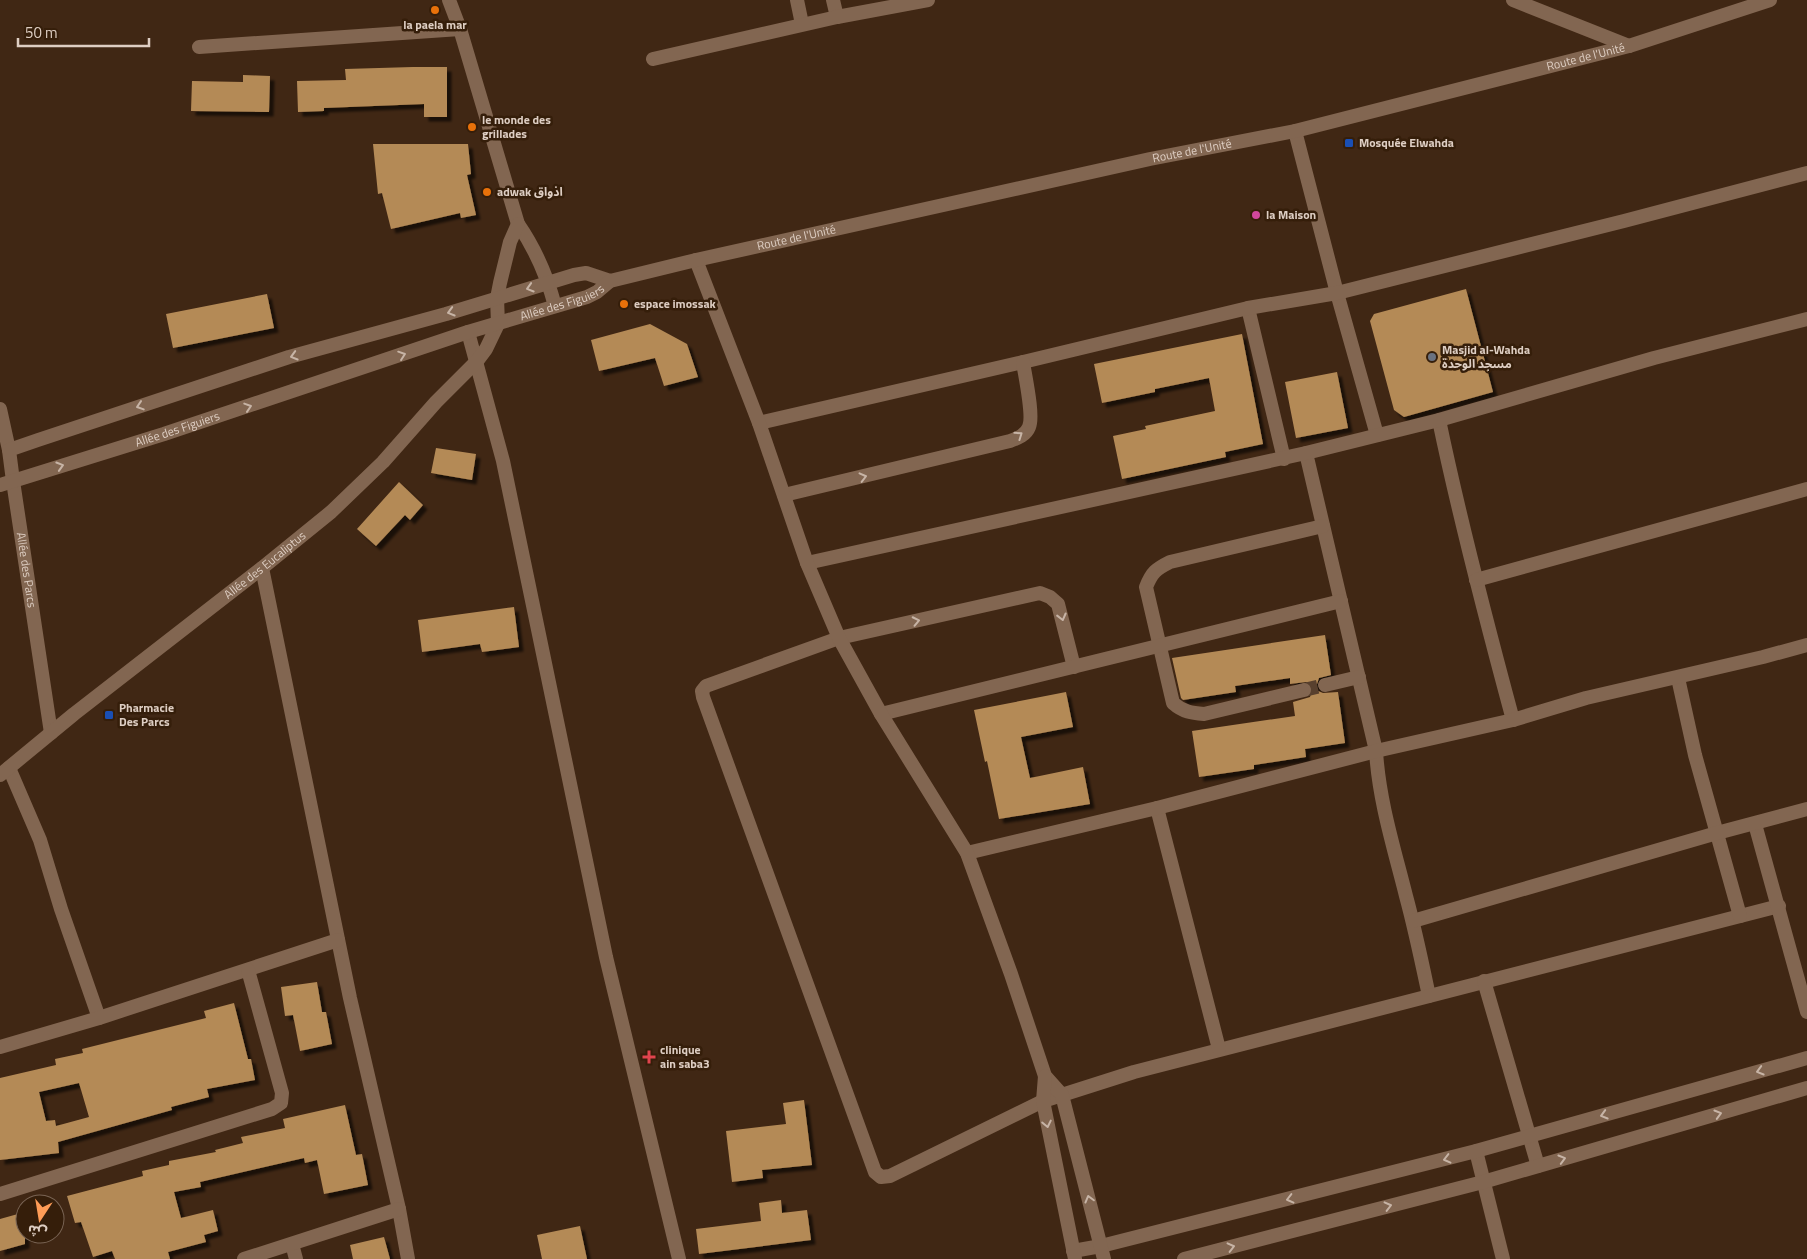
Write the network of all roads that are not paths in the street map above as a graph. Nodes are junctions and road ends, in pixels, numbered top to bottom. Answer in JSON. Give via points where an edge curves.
{"nodes":[{"id":1,"x":449,"y":0,"type":"edge"},
{"id":2,"x":797,"y":0,"type":"edge"},
{"id":3,"x":833,"y":0,"type":"edge"},
{"id":4,"x":928,"y":0,"type":"edge"},
{"id":5,"x":1513,"y":0,"type":"edge"},
{"id":6,"x":1770,"y":0,"type":"edge"},
{"id":7,"x":837,"y":17,"type":"junction"},
{"id":8,"x":802,"y":24,"type":"junction"},
{"id":9,"x":460,"y":29,"type":"junction"},
{"id":10,"x":1629,"y":46,"type":"junction"},
{"id":11,"x":199,"y":47,"type":"dead end"},
{"id":12,"x":653,"y":59,"type":"dead end"},
{"id":13,"x":1295,"y":131,"type":"junction"},
{"id":14,"x":1807,"y":172,"type":"edge"},
{"id":15,"x":518,"y":224,"type":"junction"},
{"id":16,"x":696,"y":260,"type":"junction"},
{"id":17,"x":610,"y":282,"type":"junction"},
{"id":18,"x":549,"y":283,"type":"junction"},
{"id":19,"x":1337,"y":293,"type":"junction"},
{"id":20,"x":497,"y":298,"type":"junction"},
{"id":21,"x":555,"y":306,"type":"junction"},
{"id":22,"x":1248,"y":308,"type":"junction"},
{"id":23,"x":1807,"y":319,"type":"edge"},
{"id":24,"x":498,"y":324,"type":"junction"},
{"id":25,"x":468,"y":332,"type":"junction"},
{"id":26,"x":477,"y":361,"type":"junction"},
{"id":27,"x":1023,"y":362,"type":"junction"},
{"id":28,"x":0,"y":409,"type":"edge"},
{"id":29,"x":1440,"y":420,"type":"junction"},
{"id":30,"x":758,"y":423,"type":"junction"},
{"id":31,"x":1377,"y":435,"type":"junction"},
{"id":32,"x":9,"y":450,"type":"junction"},
{"id":33,"x":1306,"y":453,"type":"junction"},
{"id":34,"x":1284,"y":458,"type":"junction"},
{"id":35,"x":7,"y":483,"type":"edge"},
{"id":36,"x":1807,"y":489,"type":"edge"},
{"id":37,"x":784,"y":495,"type":"junction"},
{"id":38,"x":1323,"y":526,"type":"junction"},
{"id":39,"x":807,"y":563,"type":"junction"},
{"id":40,"x":262,"y":568,"type":"junction"},
{"id":41,"x":1476,"y":580,"type":"junction"},
{"id":42,"x":1341,"y":601,"type":"junction"},
{"id":43,"x":839,"y":638,"type":"junction"},
{"id":44,"x":1807,"y":645,"type":"edge"},
{"id":45,"x":1160,"y":646,"type":"junction"},
{"id":46,"x":1074,"y":666,"type":"junction"},
{"id":47,"x":1359,"y":678,"type":"junction"},
{"id":48,"x":1678,"y":678,"type":"junction"},
{"id":49,"x":1325,"y":685,"type":"tunnel mouth"},
{"id":50,"x":1304,"y":690,"type":"tunnel mouth"},
{"id":51,"x":882,"y":714,"type":"junction"},
{"id":52,"x":1513,"y":720,"type":"junction"},
{"id":53,"x":51,"y":732,"type":"junction"},
{"id":54,"x":1376,"y":751,"type":"junction"},
{"id":55,"x":5,"y":771,"type":"edge"},
{"id":56,"x":1157,"y":808,"type":"junction"},
{"id":57,"x":1807,"y":809,"type":"edge"},
{"id":58,"x":1755,"y":824,"type":"junction"},
{"id":59,"x":1717,"y":833,"type":"junction"},
{"id":60,"x":967,"y":853,"type":"junction"},
{"id":61,"x":1779,"y":906,"type":"junction"},
{"id":62,"x":1740,"y":916,"type":"junction"},
{"id":63,"x":1413,"y":921,"type":"junction"},
{"id":64,"x":338,"y":940,"type":"junction"},
{"id":65,"x":248,"y":970,"type":"junction"},
{"id":66,"x":1484,"y":981,"type":"junction"},
{"id":67,"x":1429,"y":996,"type":"junction"},
{"id":68,"x":1807,"y":1012,"type":"edge"},
{"id":69,"x":99,"y":1018,"type":"junction"},
{"id":70,"x":0,"y":1047,"type":"edge"},
{"id":71,"x":1219,"y":1049,"type":"junction"},
{"id":72,"x":1807,"y":1058,"type":"edge"},
{"id":73,"x":1045,"y":1076,"type":"junction"},
{"id":74,"x":1807,"y":1088,"type":"edge"},
{"id":75,"x":1062,"y":1095,"type":"junction"},
{"id":76,"x":1042,"y":1101,"type":"junction"},
{"id":77,"x":1528,"y":1136,"type":"junction"},
{"id":78,"x":1476,"y":1151,"type":"junction"},
{"id":79,"x":1538,"y":1166,"type":"junction"},
{"id":80,"x":1483,"y":1182,"type":"junction"},
{"id":81,"x":0,"y":1194,"type":"edge"},
{"id":82,"x":399,"y":1209,"type":"junction"},
{"id":83,"x":292,"y":1244,"type":"junction"},
{"id":84,"x":1102,"y":1253,"type":"edge"},
{"id":85,"x":1074,"y":1255,"type":"edge"},
{"id":86,"x":244,"y":1259,"type":"edge"},
{"id":87,"x":296,"y":1259,"type":"edge"},
{"id":88,"x":408,"y":1259,"type":"edge"},
{"id":89,"x":679,"y":1259,"type":"edge"},
{"id":90,"x":1184,"y":1259,"type":"edge"},
{"id":91,"x":1503,"y":1259,"type":"edge"}],
"edges":[{"from":1,"to":9,"type":"street"},
{"from":2,"to":8,"type":"street"},
{"from":3,"to":7,"type":"street"},
{"from":4,"to":7,"type":"street"},
{"from":5,"to":10,"type":"street"},
{"from":6,"to":10,"type":"street","name":"Route de l'Unité"},
{"from":7,"to":8,"type":"street"},
{"from":8,"to":12,"type":"street"},
{"from":9,"to":11,"type":"street"},
{"from":9,"to":15,"type":"street"},
{"from":10,"to":13,"type":"street","name":"Route de l'Unité"},
{"from":13,"to":16,"type":"street","name":"Route de l'Unité","via":[[1150,159]]},
{"from":13,"to":19,"type":"street"},
{"from":14,"to":19,"type":"street"},
{"from":15,"to":18,"type":"street","via":[[537,254]]},
{"from":15,"to":20,"type":"street","via":[[510,242]]},
{"from":16,"to":17,"type":"street","name":"Route de l'Unité"},
{"from":16,"to":30,"type":"street"},
{"from":17,"to":18,"type":"street","name":"Allée des Figuiers","via":[[586,273]]},
{"from":17,"to":21,"type":"street","name":"Allée des Figuiers","via":[[591,296]]},
{"from":18,"to":20,"type":"street","name":"Allée des Figuiers","one_way":true},
{"from":18,"to":21,"type":"street"},
{"from":19,"to":22,"type":"street"},
{"from":19,"to":31,"type":"street"},
{"from":20,"to":24,"type":"street"},
{"from":20,"to":32,"type":"street","name":"Allée des Figuiers","one_way":true,"via":[[289,357]]},
{"from":21,"to":24,"type":"street","name":"Allée des Figuiers"},
{"from":22,"to":27,"type":"street"},
{"from":22,"to":34,"type":"street"},
{"from":23,"to":29,"type":"street","via":[[1654,358]]},
{"from":24,"to":25,"type":"street","name":"Allée des Figuiers"},
{"from":24,"to":26,"type":"street","name":"Allée des Eucaliptus"},
{"from":25,"to":26,"type":"street"},
{"from":35,"to":25,"type":"street","name":"Allée des Figuiers","one_way":true},
{"from":26,"to":40,"type":"street","name":"Allée des Eucaliptus","via":[[383,462],[331,512]]},
{"from":26,"to":89,"type":"street","via":[[503,461],[606,958]]},
{"from":27,"to":30,"type":"street"},
{"from":37,"to":27,"type":"street","one_way":true,"via":[[1022,436],[1031,418]]},
{"from":28,"to":32,"type":"street","name":"Allée des Parcs"},
{"from":29,"to":31,"type":"street"},
{"from":29,"to":41,"type":"street"},
{"from":30,"to":37,"type":"street"},
{"from":31,"to":33,"type":"street"},
{"from":32,"to":35,"type":"street","name":"Allée des Parcs"},
{"from":33,"to":34,"type":"street"},
{"from":33,"to":38,"type":"street"},
{"from":34,"to":39,"type":"street"},
{"from":35,"to":53,"type":"street","name":"Allée des Parcs"},
{"from":36,"to":41,"type":"street"},
{"from":37,"to":39,"type":"street"},
{"from":38,"to":42,"type":"street"},
{"from":38,"to":45,"type":"street","via":[[1170,562],[1158,568],[1146,587]]},
{"from":39,"to":43,"type":"street"},
{"from":40,"to":53,"type":"street","name":"Allée des Eucaliptus"},
{"from":40,"to":64,"type":"street"},
{"from":41,"to":52,"type":"street"},
{"from":42,"to":45,"type":"street"},
{"from":42,"to":47,"type":"street"},
{"from":43,"to":46,"type":"street","one_way":true,"via":[[1040,592],[1058,604]]},
{"from":43,"to":51,"type":"street"},
{"from":43,"to":76,"type":"street","via":[[706,686],[702,691],[875,1172],[881,1177],[890,1176]]},
{"from":44,"to":48,"type":"street"},
{"from":45,"to":46,"type":"street"},
{"from":45,"to":50,"type":"street","via":[[1173,704],[1180,710],[1204,714]]},
{"from":46,"to":51,"type":"street"},
{"from":47,"to":49,"type":"street"},
{"from":47,"to":54,"type":"street"},
{"from":48,"to":52,"type":"street","via":[[1586,698]]},
{"from":48,"to":59,"type":"street"},
{"from":51,"to":60,"type":"street"},
{"from":52,"to":54,"type":"street"},
{"from":53,"to":55,"type":"street","name":"Allée des Eucaliptus"},
{"from":54,"to":56,"type":"street"},
{"from":54,"to":63,"type":"street","via":[[1382,805]]},
{"from":55,"to":69,"type":"street","via":[[40,840]]},
{"from":56,"to":60,"type":"street"},
{"from":56,"to":71,"type":"street"},
{"from":57,"to":58,"type":"street"},
{"from":58,"to":59,"type":"street"},
{"from":58,"to":61,"type":"street"},
{"from":59,"to":62,"type":"street"},
{"from":59,"to":63,"type":"street"},
{"from":60,"to":73,"type":"street"},
{"from":61,"to":62,"type":"street"},
{"from":61,"to":68,"type":"street"},
{"from":62,"to":66,"type":"street"},
{"from":63,"to":67,"type":"street"},
{"from":64,"to":65,"type":"street"},
{"from":64,"to":82,"type":"street"},
{"from":65,"to":69,"type":"street"},
{"from":65,"to":81,"type":"street","via":[[282,1102],[272,1109]]},
{"from":66,"to":67,"type":"street"},
{"from":66,"to":77,"type":"street"},
{"from":67,"to":71,"type":"street"},
{"from":69,"to":70,"type":"street"},
{"from":71,"to":75,"type":"street"},
{"from":72,"to":77,"type":"street","one_way":true},
{"from":73,"to":75,"type":"street"},
{"from":73,"to":76,"type":"street"},
{"from":79,"to":74,"type":"street","one_way":true},
{"from":75,"to":76,"type":"street"},
{"from":84,"to":75,"type":"street","one_way":true},
{"from":76,"to":85,"type":"street","one_way":true},
{"from":77,"to":78,"type":"street"},
{"from":77,"to":79,"type":"street"},
{"from":78,"to":80,"type":"street"},
{"from":78,"to":84,"type":"street","one_way":true},
{"from":79,"to":80,"type":"street"},
{"from":90,"to":80,"type":"street","one_way":true},
{"from":80,"to":91,"type":"street"},
{"from":82,"to":83,"type":"street"},
{"from":82,"to":88,"type":"street"},
{"from":83,"to":86,"type":"street"},
{"from":83,"to":87,"type":"street"},
{"from":84,"to":85,"type":"street"}]}
